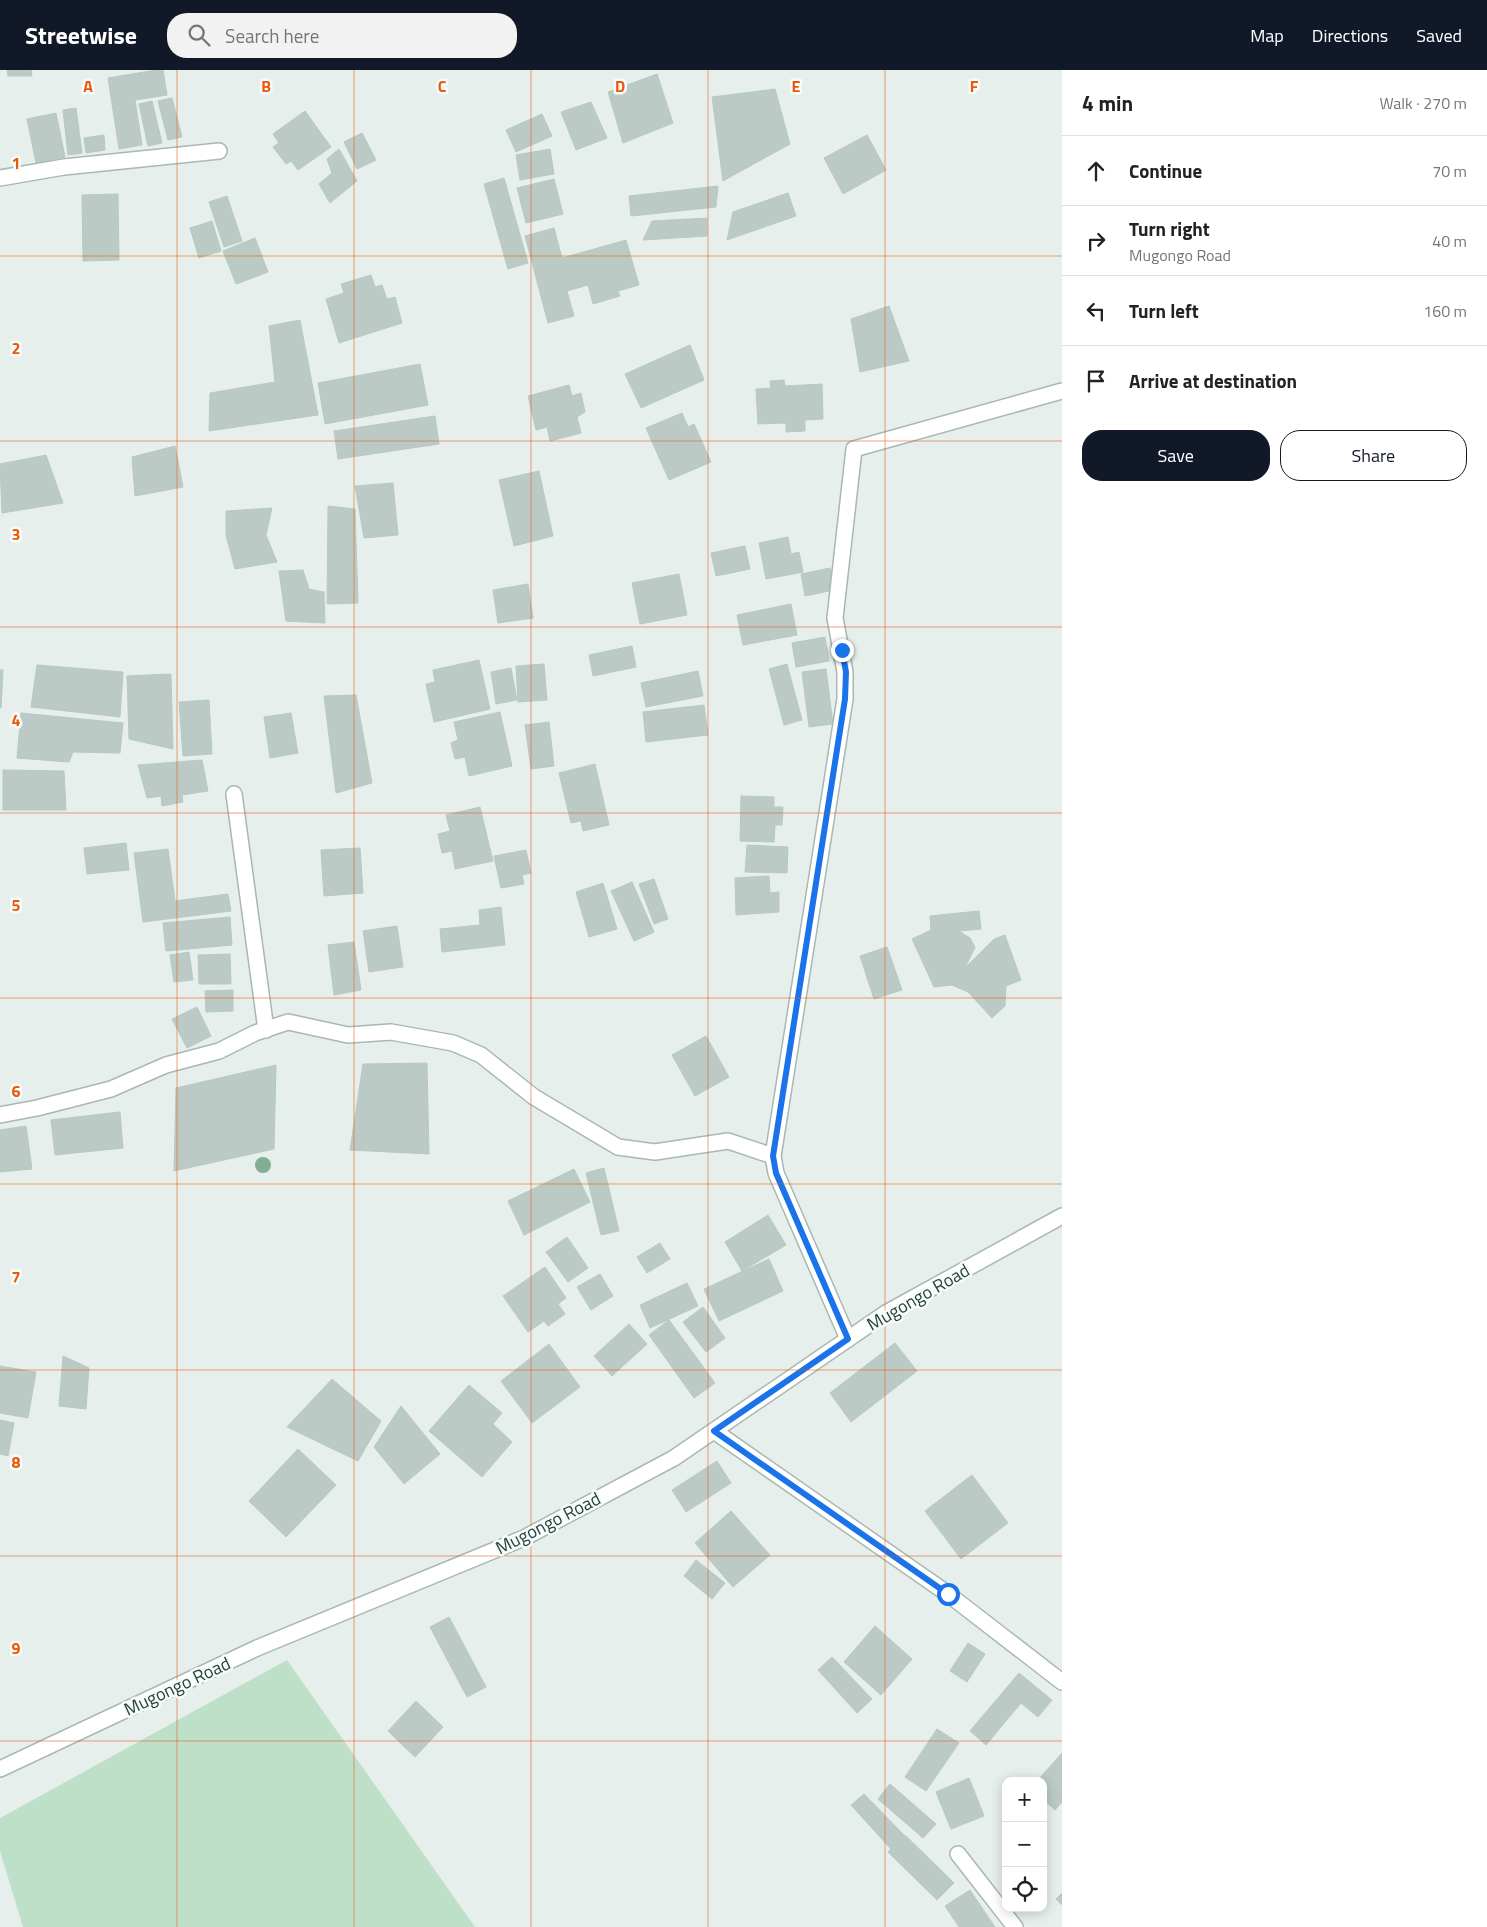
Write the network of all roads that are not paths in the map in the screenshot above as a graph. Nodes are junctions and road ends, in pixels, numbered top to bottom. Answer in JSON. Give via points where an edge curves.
{"nodes":[{"id":1,"x":219,"y":151,"type":"dead end"},
{"id":2,"x":0,"y":178,"type":"edge"},
{"id":3,"x":1062,"y":391,"type":"edge"},
{"id":4,"x":234,"y":794,"type":"dead end"},
{"id":5,"x":266,"y":1030,"type":"junction"},
{"id":6,"x":0,"y":1114,"type":"edge"},
{"id":7,"x":773,"y":1156,"type":"junction"},
{"id":8,"x":1062,"y":1216,"type":"edge"},
{"id":9,"x":848,"y":1339,"type":"junction"},
{"id":10,"x":714,"y":1431,"type":"junction"},
{"id":11,"x":1062,"y":1682,"type":"edge"},
{"id":12,"x":0,"y":1768,"type":"edge"},
{"id":13,"x":958,"y":1854,"type":"dead end"},
{"id":14,"x":1015,"y":1927,"type":"edge"}],
"edges":[{"from":1,"to":2,"type":"street","via":[[64,167]]},
{"from":3,"to":7,"type":"street","via":[[854,449],[835,618],[846,672],[845,699]]},
{"from":4,"to":5,"type":"street"},
{"from":5,"to":6,"type":"street","via":[[219,1051],[166,1065],[111,1089]]},
{"from":5,"to":7,"type":"street","via":[[288,1022],[348,1035],[391,1032],[453,1042],[481,1055],[534,1097],[618,1147],[655,1152],[728,1141]]},
{"from":7,"to":9,"type":"street","via":[[776,1173]]},
{"from":8,"to":9,"type":"street","name":"Mugongo Road","via":[[886,1312]]},
{"from":9,"to":10,"type":"street","name":"Mugongo Road"},
{"from":10,"to":11,"type":"street","via":[[948,1594]]},
{"from":10,"to":12,"type":"street","name":"Mugongo Road","via":[[674,1458],[524,1538],[257,1648]]},
{"from":13,"to":14,"type":"street"}]}
